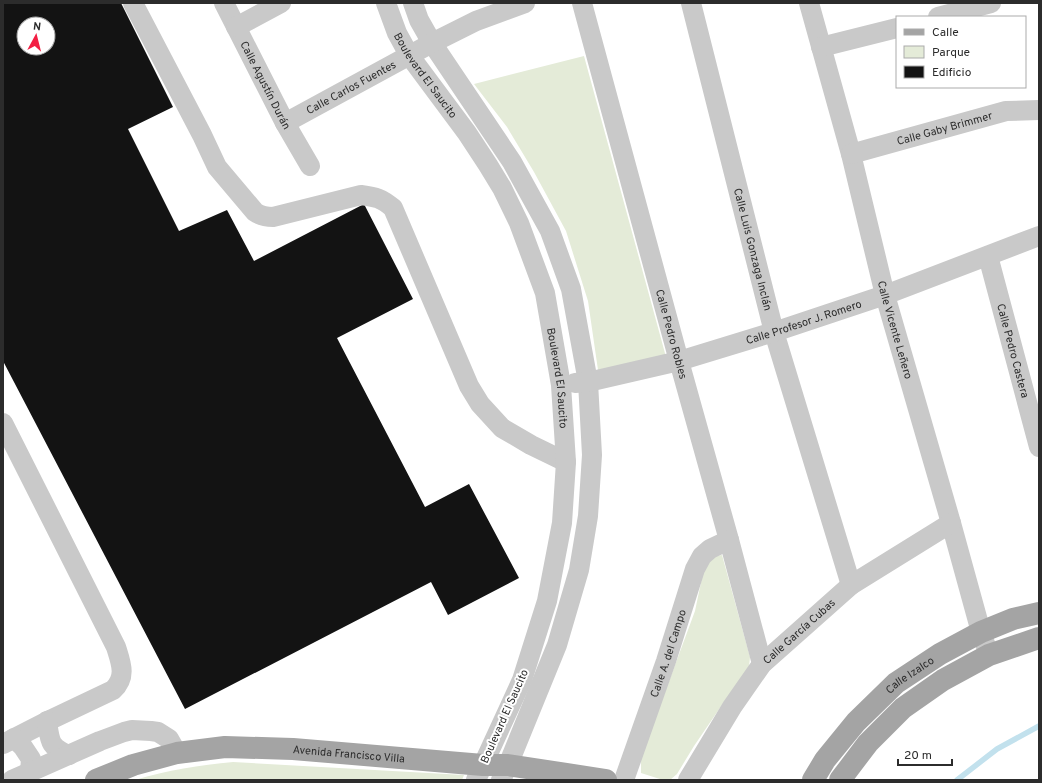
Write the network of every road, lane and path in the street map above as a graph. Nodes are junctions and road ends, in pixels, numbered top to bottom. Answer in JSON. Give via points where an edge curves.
{"nodes":[{"id":1,"x":133,"y":3,"type":"edge"},
{"id":2,"x":224,"y":3,"type":"edge"},
{"id":3,"x":281,"y":3,"type":"edge"},
{"id":4,"x":386,"y":3,"type":"edge"},
{"id":5,"x":413,"y":3,"type":"edge"},
{"id":6,"x":525,"y":3,"type":"edge"},
{"id":7,"x":582,"y":3,"type":"edge"},
{"id":8,"x":691,"y":3,"type":"edge"},
{"id":9,"x":809,"y":3,"type":"edge"},
{"id":10,"x":991,"y":3,"type":"edge"},
{"id":11,"x":944,"y":12,"type":"edge"},
{"id":12,"x":236,"y":26,"type":"junction"},
{"id":13,"x":896,"y":28,"type":"edge"},
{"id":14,"x":432,"y":43,"type":"junction"},
{"id":15,"x":821,"y":47,"type":"junction"},
{"id":16,"x":409,"y":55,"type":"junction"},
{"id":17,"x":1039,"y":110,"type":"edge"},
{"id":18,"x":285,"y":123,"type":"junction"},
{"id":19,"x":851,"y":154,"type":"junction"},
{"id":20,"x":310,"y":166,"type":"dead end"},
{"id":21,"x":1039,"y":236,"type":"edge"},
{"id":22,"x":988,"y":256,"type":"junction"},
{"id":23,"x":885,"y":295,"type":"junction"},
{"id":24,"x":774,"y":332,"type":"junction"},
{"id":25,"x":679,"y":361,"type":"junction"},
{"id":26,"x":588,"y":382,"type":"junction"},
{"id":27,"x":561,"y":385,"type":"junction"},
{"id":28,"x":3,"y":423,"type":"edge"},
{"id":29,"x":1039,"y":447,"type":"edge"},
{"id":30,"x":566,"y":462,"type":"junction"},
{"id":31,"x":951,"y":523,"type":"junction"},
{"id":32,"x":729,"y":540,"type":"junction"},
{"id":33,"x":851,"y":585,"type":"junction"},
{"id":34,"x":1039,"y":613,"type":"edge"},
{"id":35,"x":981,"y":632,"type":"junction"},
{"id":36,"x":1039,"y":638,"type":"edge"},
{"id":37,"x":989,"y":655,"type":"junction"},
{"id":38,"x":762,"y":664,"type":"junction"},
{"id":39,"x":47,"y":721,"type":"junction"},
{"id":40,"x":8,"y":741,"type":"edge"},
{"id":41,"x":178,"y":753,"type":"junction"},
{"id":42,"x":69,"y":755,"type":"junction"},
{"id":43,"x":479,"y":772,"type":"edge"},
{"id":44,"x":505,"y":772,"type":"edge"},
{"id":45,"x":21,"y":776,"type":"edge"},
{"id":46,"x":96,"y":780,"type":"edge"},
{"id":47,"x":606,"y":780,"type":"edge"},
{"id":48,"x":624,"y":780,"type":"edge"},
{"id":49,"x":688,"y":780,"type":"edge"},
{"id":50,"x":813,"y":780,"type":"edge"},
{"id":51,"x":840,"y":780,"type":"edge"}],
"edges":[{"from":1,"to":30,"type":"street","via":[[217,167],[255,212],[261,216],[273,217],[361,195],[384,201],[393,208],[469,386],[480,404],[502,428]]},
{"from":2,"to":12,"type":"street","name":"Calle Agustín Durán"},
{"from":3,"to":12,"type":"street"},
{"from":4,"to":16,"type":"street","name":"Boulevard El Saucito","via":[[397,33]]},
{"from":5,"to":14,"type":"street","name":"Boulevard El Saucito"},
{"from":6,"to":14,"type":"street","name":"Calle Carlos Fuentes","via":[[476,21]]},
{"from":7,"to":25,"type":"street","name":"Calle Pedro Robles"},
{"from":8,"to":24,"type":"street","name":"Calle Luis Gonzaga Inclán"},
{"from":9,"to":15,"type":"street","name":"Calle Vicente Leñero"},
{"from":10,"to":11,"type":"street"},
{"from":12,"to":18,"type":"street","name":"Calle Agustín Durán"},
{"from":13,"to":15,"type":"street"},
{"from":14,"to":16,"type":"street","name":"Calle Carlos Fuentes"},
{"from":14,"to":26,"type":"street","name":"Boulevard El Saucito","via":[[512,162],[550,231],[571,290]]},
{"from":15,"to":19,"type":"street","name":"Calle Vicente Leñero"},
{"from":16,"to":18,"type":"street","name":"Calle Carlos Fuentes"},
{"from":16,"to":27,"type":"street","name":"Boulevard El Saucito","via":[[488,165],[519,224],[545,293]]},
{"from":17,"to":19,"type":"street","name":"Calle Gaby Brimmer","via":[[1006,111]]},
{"from":18,"to":20,"type":"street","name":"Calle Agustín Durán"},
{"from":19,"to":23,"type":"street","name":"Calle Vicente Leñero"},
{"from":21,"to":22,"type":"street","name":"Calle Profesor J. Romero"},
{"from":22,"to":23,"type":"street","name":"Calle Profesor J. Romero"},
{"from":22,"to":29,"type":"street","name":"Calle Pedro Castera"},
{"from":23,"to":24,"type":"street","name":"Calle Profesor J. Romero"},
{"from":23,"to":31,"type":"street","name":"Calle Vicente Leñero"},
{"from":24,"to":25,"type":"street","name":"Calle Profesor J. Romero"},
{"from":24,"to":33,"type":"street","name":"Calle Luis Gonzaga Inclán"},
{"from":25,"to":26,"type":"street","name":"Calle Profesor J. Romero"},
{"from":25,"to":32,"type":"street","name":"Calle Pedro Robles"},
{"from":26,"to":27,"type":"street","name":"Calle Profesor J. Romero"},
{"from":26,"to":44,"type":"street","name":"Boulevard El Saucito","via":[[592,455],[588,516],[578,570],[557,645]]},
{"from":27,"to":30,"type":"street","name":"Boulevard El Saucito"},
{"from":28,"to":39,"type":"street","via":[[116,647],[122,664],[118,685],[113,690]]},
{"from":30,"to":43,"type":"street","name":"Boulevard El Saucito","via":[[562,523],[547,601],[522,680]]},
{"from":31,"to":33,"type":"street","name":"Calle García Cubas"},
{"from":31,"to":35,"type":"street","name":"Calle Vicente Leñero"},
{"from":32,"to":38,"type":"street","name":"Calle Pedro Robles"},
{"from":32,"to":48,"type":"street","name":"Calle A. del Campo","via":[[710,549],[702,556],[695,569]]},
{"from":33,"to":38,"type":"street","name":"Calle García Cubas"},
{"from":34,"to":35,"type":"main road","name":"Calle Izalco","via":[[1013,619]]},
{"from":35,"to":37,"type":"street","name":"Calle Vicente Leñero"},
{"from":35,"to":50,"type":"main road","name":"Calle Izalco","via":[[940,654],[896,684],[856,722],[825,760]]},
{"from":36,"to":37,"type":"main road","name":"Calle Izalco"},
{"from":37,"to":51,"type":"main road","name":"Calle Izalco","via":[[943,680],[903,708],[868,743]]},
{"from":38,"to":49,"type":"street","name":"Calle García Cubas","via":[[732,707]]},
{"from":39,"to":40,"type":"street"},
{"from":39,"to":42,"type":"street","via":[[50,741],[58,750]]},
{"from":40,"to":45,"type":"street","via":[[23,747],[31,759]]},
{"from":41,"to":42,"type":"street","via":[[168,739],[158,732],[132,730],[110,736]]},
{"from":41,"to":43,"type":"main road","name":"Avenida Francisco Villa","via":[[226,747],[294,749]]},
{"from":41,"to":46,"type":"main road","name":"Avenida Francisco Villa","via":[[133,765]]},
{"from":42,"to":45,"type":"street"},
{"from":43,"to":44,"type":"main road","name":"Avenida Francisco Villa"},
{"from":44,"to":47,"type":"main road","name":"Avenida Francisco Villa"}]}
